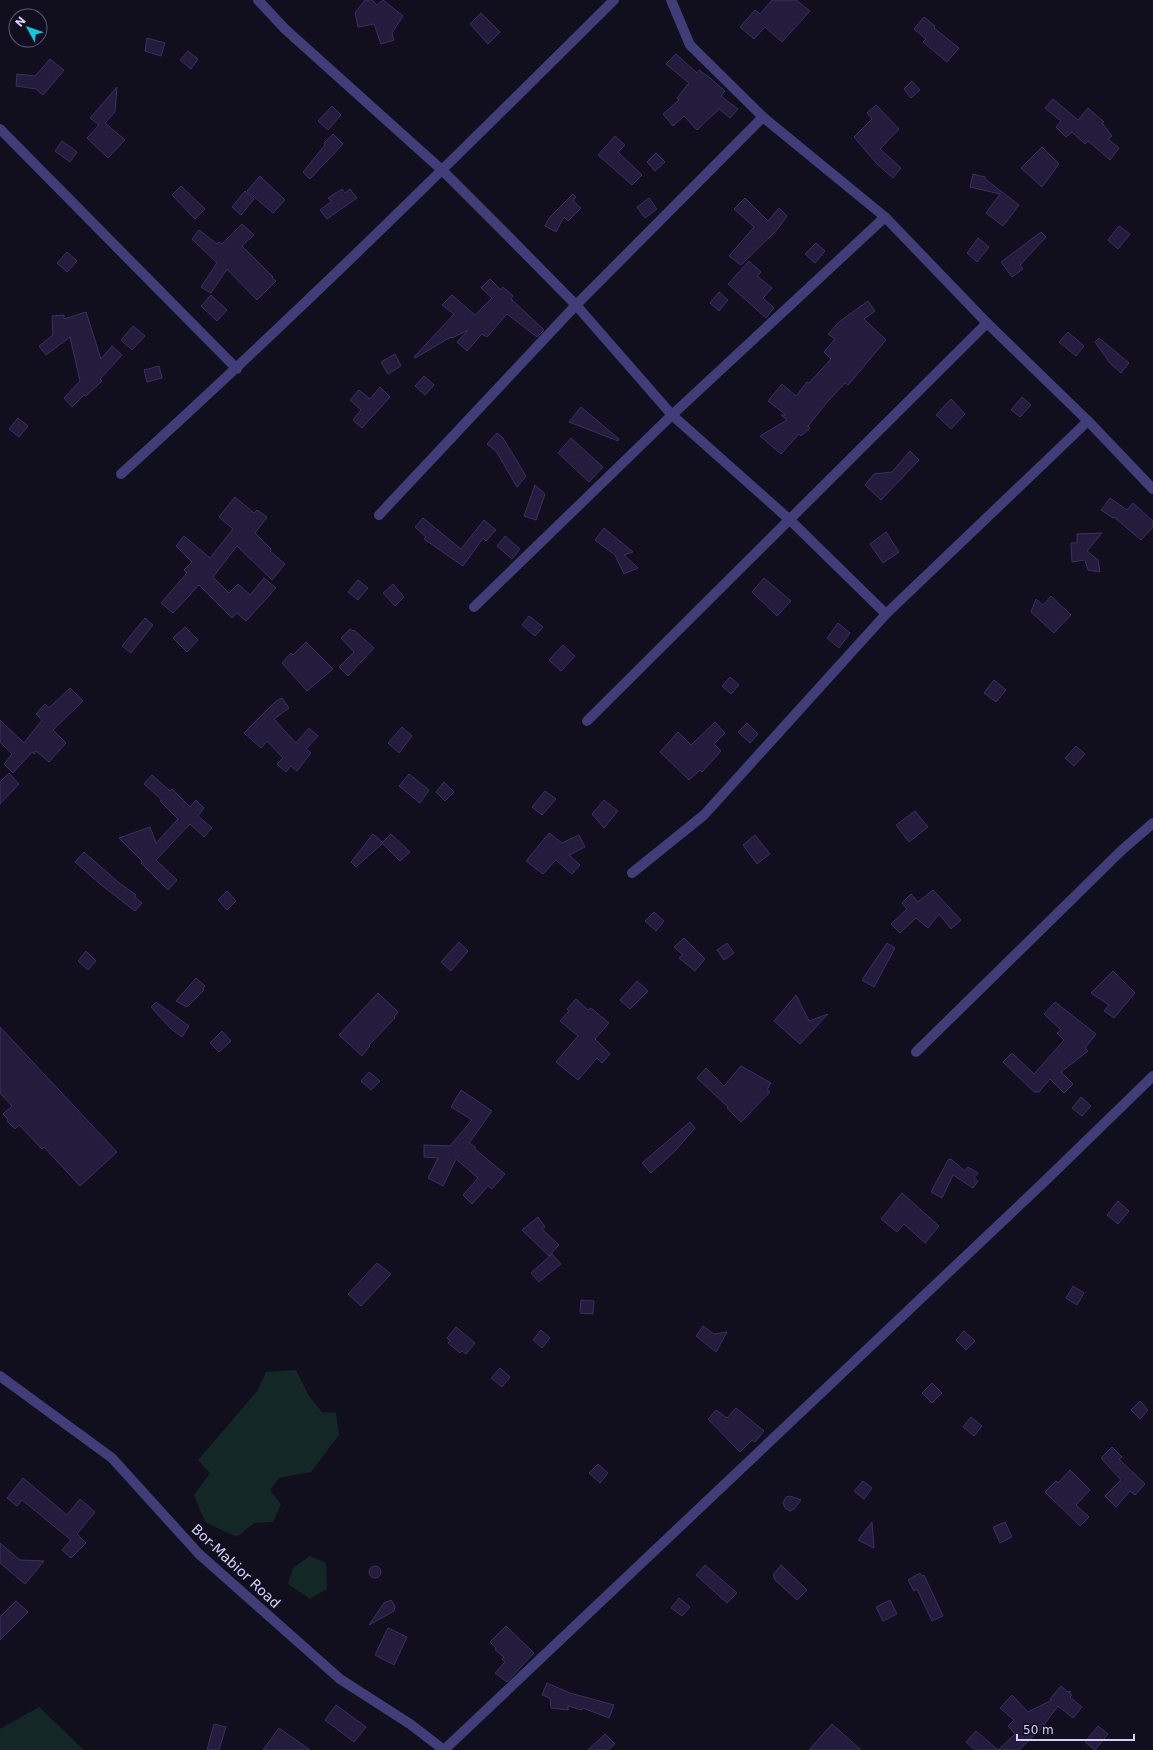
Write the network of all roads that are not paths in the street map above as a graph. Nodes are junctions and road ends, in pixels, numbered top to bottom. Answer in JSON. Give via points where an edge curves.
{"nodes":[{"id":1,"x":258,"y":0,"type":"edge"},
{"id":2,"x":614,"y":0,"type":"edge"},
{"id":3,"x":671,"y":0,"type":"edge"},
{"id":4,"x":763,"y":117,"type":"junction"},
{"id":5,"x":0,"y":129,"type":"edge"},
{"id":6,"x":443,"y":171,"type":"junction"},
{"id":7,"x":885,"y":216,"type":"junction"},
{"id":8,"x":576,"y":305,"type":"junction"},
{"id":9,"x":988,"y":323,"type":"junction"},
{"id":10,"x":237,"y":369,"type":"junction"},
{"id":11,"x":672,"y":415,"type":"junction"},
{"id":12,"x":1088,"y":421,"type":"junction"},
{"id":13,"x":121,"y":474,"type":"dead end"},
{"id":14,"x":1153,"y":489,"type":"edge"},
{"id":15,"x":378,"y":515,"type":"dead end"},
{"id":16,"x":790,"y":520,"type":"junction"},
{"id":17,"x":474,"y":607,"type":"dead end"},
{"id":18,"x":886,"y":614,"type":"junction"},
{"id":19,"x":587,"y":721,"type":"dead end"},
{"id":20,"x":1153,"y":823,"type":"edge"},
{"id":21,"x":632,"y":873,"type":"dead end"},
{"id":22,"x":916,"y":1052,"type":"dead end"},
{"id":23,"x":1153,"y":1076,"type":"edge"},
{"id":24,"x":0,"y":1376,"type":"edge"},
{"id":25,"x":444,"y":1750,"type":"edge"}],
"edges":[{"from":1,"to":6,"type":"street","via":[[285,28]]},
{"from":2,"to":6,"type":"street"},
{"from":3,"to":4,"type":"street","via":[[690,45]]},
{"from":4,"to":7,"type":"street"},
{"from":4,"to":8,"type":"street"},
{"from":5,"to":10,"type":"street"},
{"from":6,"to":8,"type":"street"},
{"from":6,"to":10,"type":"street"},
{"from":7,"to":9,"type":"street"},
{"from":7,"to":11,"type":"street"},
{"from":8,"to":11,"type":"street"},
{"from":8,"to":15,"type":"street"},
{"from":9,"to":12,"type":"street"},
{"from":9,"to":16,"type":"street"},
{"from":10,"to":13,"type":"street"},
{"from":11,"to":16,"type":"street"},
{"from":11,"to":17,"type":"street"},
{"from":12,"to":14,"type":"street"},
{"from":12,"to":18,"type":"street"},
{"from":16,"to":18,"type":"street"},
{"from":16,"to":19,"type":"street"},
{"from":18,"to":21,"type":"street","via":[[704,815]]},
{"from":20,"to":22,"type":"street","via":[[1122,850]]},
{"from":23,"to":25,"type":"street","via":[[1045,1182]]},
{"from":24,"to":25,"type":"street","name":"Bor-Mabior Road","via":[[112,1458],[200,1554],[340,1680],[410,1724]]}]}
